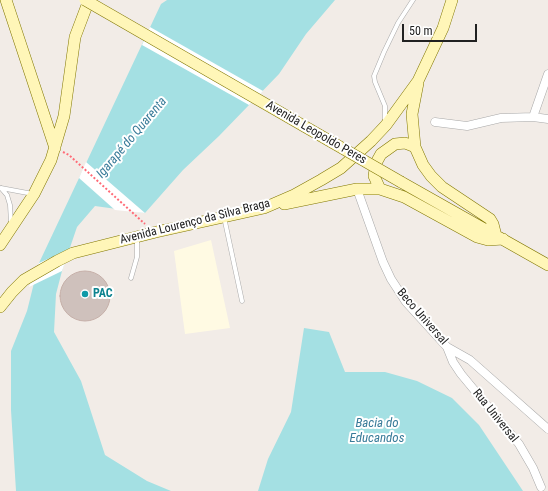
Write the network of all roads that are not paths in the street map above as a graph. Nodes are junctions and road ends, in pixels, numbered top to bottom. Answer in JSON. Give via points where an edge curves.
{"nodes":[{"id":1,"x":0,"y":0,"type":"edge"},
{"id":2,"x":6,"y":0,"type":"edge"},
{"id":3,"x":85,"y":0,"type":"edge"},
{"id":4,"x":89,"y":0,"type":"edge"},
{"id":5,"x":413,"y":0,"type":"edge"},
{"id":6,"x":452,"y":0,"type":"edge"},
{"id":7,"x":10,"y":13,"type":"junction"},
{"id":8,"x":548,"y":74,"type":"edge"},
{"id":9,"x":418,"y":81,"type":"junction"},
{"id":10,"x":533,"y":117,"type":"junction"},
{"id":11,"x":548,"y":119,"type":"edge"},
{"id":12,"x":435,"y":122,"type":"dead end"},
{"id":13,"x":386,"y":125,"type":"junction"},
{"id":14,"x":414,"y":146,"type":"junction"},
{"id":15,"x":55,"y":148,"type":"junction"},
{"id":16,"x":357,"y":189,"type":"junction"},
{"id":17,"x":380,"y":189,"type":"junction"},
{"id":18,"x":34,"y":194,"type":"junction"},
{"id":19,"x":264,"y":208,"type":"junction"},
{"id":20,"x":224,"y":216,"type":"junction"},
{"id":21,"x":11,"y":229,"type":"junction"},
{"id":22,"x":137,"y":236,"type":"junction"},
{"id":23,"x":500,"y":238,"type":"junction"},
{"id":24,"x":0,"y":245,"type":"edge"},
{"id":25,"x":548,"y":265,"type":"edge"},
{"id":26,"x":131,"y":278,"type":"dead end"},
{"id":27,"x":242,"y":301,"type":"dead end"},
{"id":28,"x":0,"y":307,"type":"edge"},
{"id":29,"x":448,"y":347,"type":"junction"},
{"id":30,"x":548,"y":429,"type":"edge"},
{"id":31,"x":541,"y":487,"type":"dead end"}],
"edges":[{"from":1,"to":7,"type":"street"},
{"from":2,"to":7,"type":"street"},
{"from":3,"to":23,"type":"street","name":"Avenida Leopoldo Peres","bridge":true},
{"from":4,"to":15,"type":"street","via":[[75,37],[64,116]]},
{"from":5,"to":13,"type":"lane","via":[[398,23],[374,76],[385,106]]},
{"from":6,"to":9,"type":"street","name":"Avenida Lourenço da Silva Braga","via":[[443,28]]},
{"from":7,"to":15,"type":"street"},
{"from":8,"to":10,"type":"street"},
{"from":9,"to":13,"type":"street","name":"Avenida Lourenço da Silva Braga"},
{"from":9,"to":14,"type":"street","via":[[412,114]]},
{"from":10,"to":11,"type":"street"},
{"from":10,"to":12,"type":"street","via":[[501,118],[467,126]]},
{"from":13,"to":19,"type":"street","name":"Avenida Lourenço da Silva Braga","via":[[341,168],[294,195]]},
{"from":14,"to":17,"type":"street","via":[[405,143],[395,144],[382,154],[376,163],[374,176]]},
{"from":14,"to":23,"type":"street","via":[[431,176],[442,187],[490,219]]},
{"from":15,"to":18,"type":"street"},
{"from":16,"to":17,"type":"street"},
{"from":16,"to":19,"type":"street"},
{"from":16,"to":29,"type":"street","name":"Beco Universal","via":[[391,279],[406,302]]},
{"from":17,"to":23,"type":"street","via":[[404,197],[477,237],[488,240]]},
{"from":18,"to":21,"type":"street"},
{"from":18,"to":21,"type":"lane","via":[[0,188],[10,205]]},
{"from":19,"to":20,"type":"street","name":"Avenida Lourenço da Silva Braga"},
{"from":20,"to":22,"type":"street","name":"Avenida Lourenço da Silva Braga"},
{"from":20,"to":27,"type":"lane"},
{"from":21,"to":24,"type":"street"},
{"from":22,"to":26,"type":"lane","via":[[137,257]]},
{"from":22,"to":28,"type":"street","name":"Avenida Lourenço da Silva Braga","via":[[73,253],[57,261],[24,280]]},
{"from":23,"to":25,"type":"street","name":"Avenida Leopoldo Peres"},
{"from":29,"to":30,"type":"street","name":"Beco Universal","via":[[470,360]]},
{"from":29,"to":31,"type":"street","name":"Rua Universal","via":[[453,362],[461,374],[519,444]]}]}
